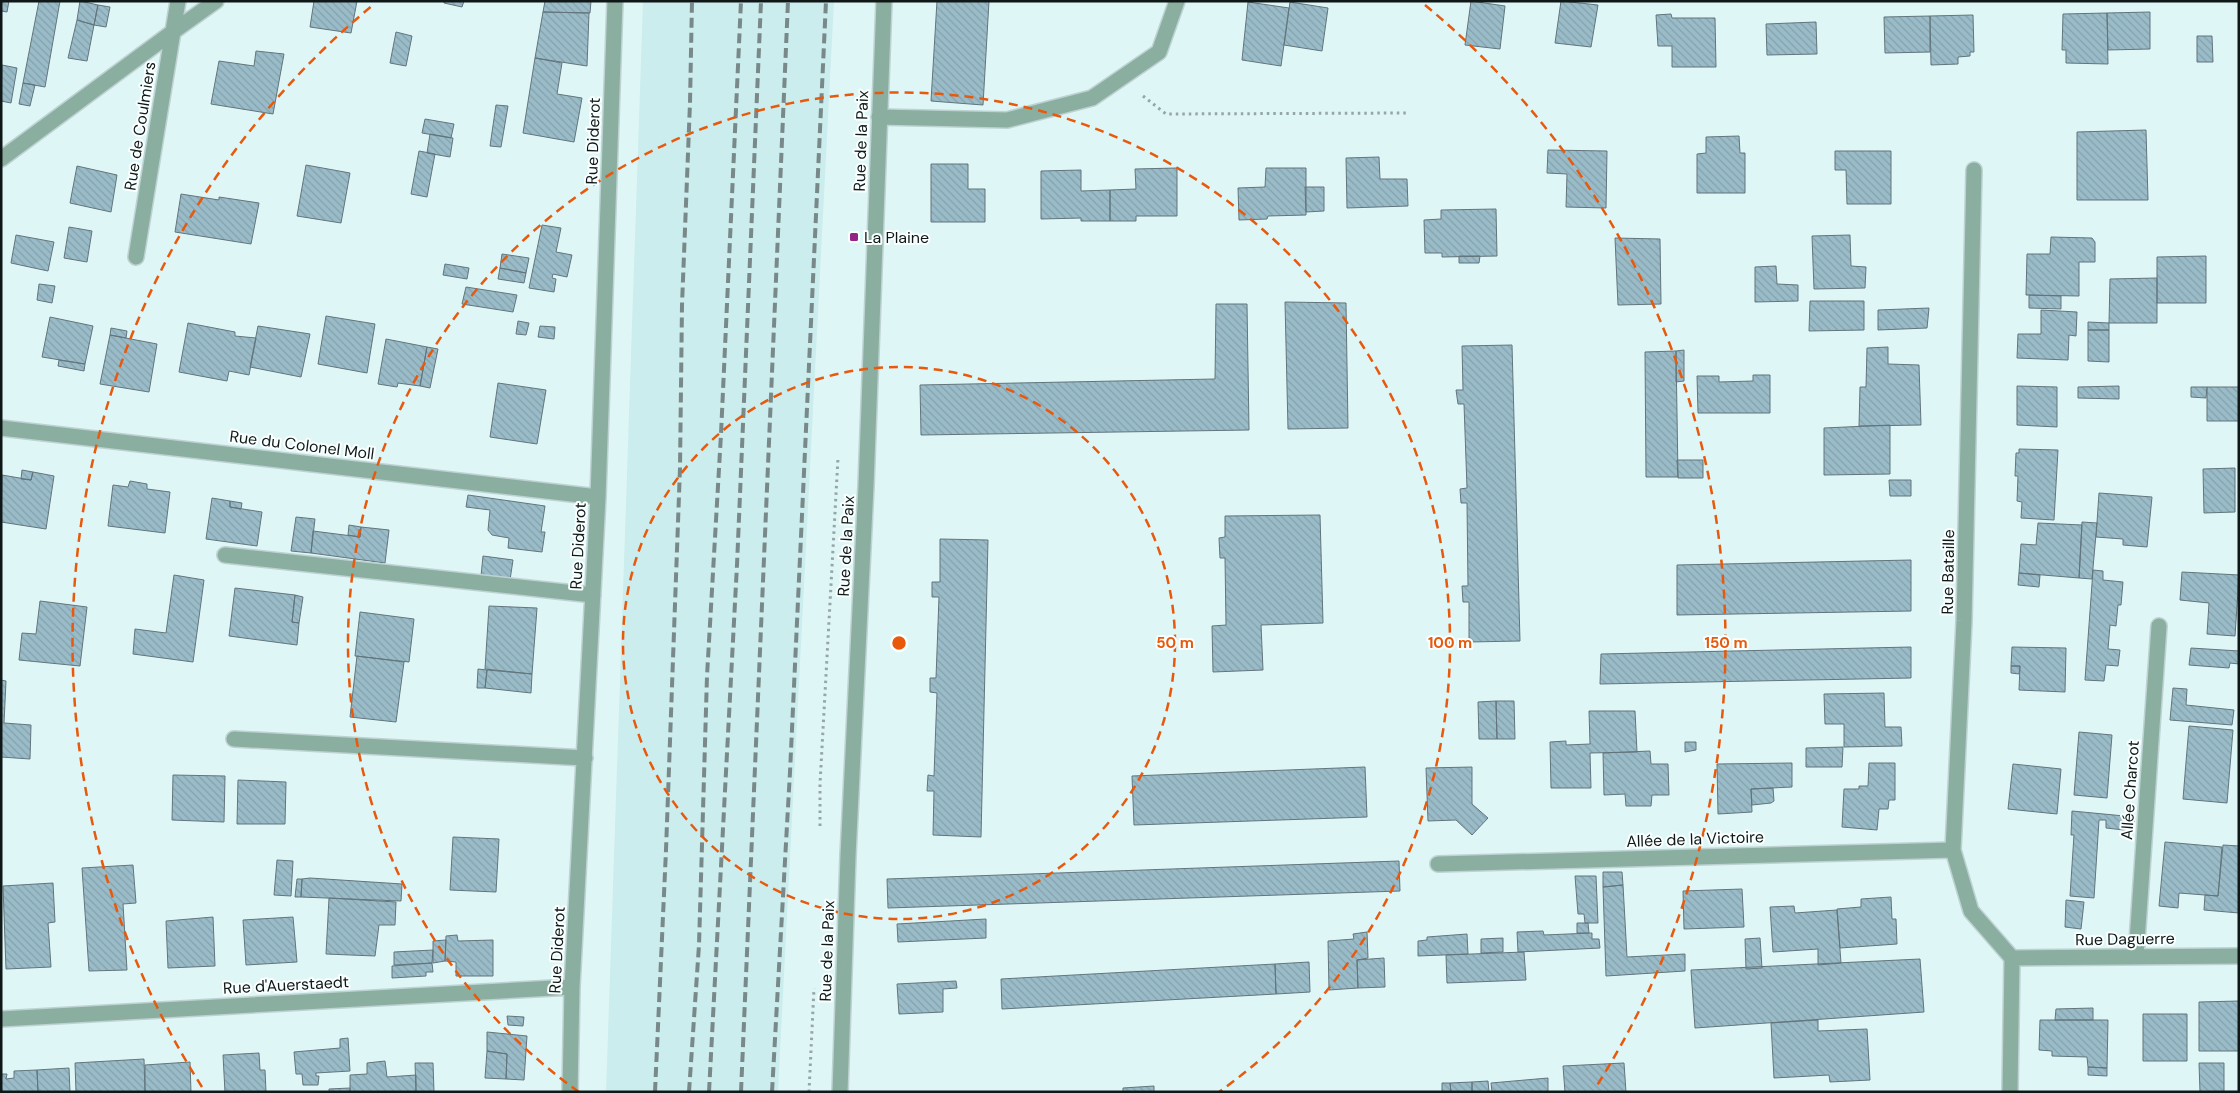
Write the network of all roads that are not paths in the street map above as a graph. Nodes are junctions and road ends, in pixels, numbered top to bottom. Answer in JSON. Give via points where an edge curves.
{"nodes":[{"id":1,"x":178,"y":1,"type":"edge"},
{"id":2,"x":216,"y":1,"type":"edge"},
{"id":3,"x":615,"y":1,"type":"edge"},
{"id":4,"x":884,"y":1,"type":"edge"},
{"id":5,"x":1177,"y":1,"type":"edge"},
{"id":6,"x":174,"y":30,"type":"junction"},
{"id":7,"x":879,"y":118,"type":"junction"},
{"id":8,"x":1,"y":159,"type":"edge"},
{"id":9,"x":1974,"y":170,"type":"dead end"},
{"id":10,"x":136,"y":257,"type":"dead end"},
{"id":11,"x":1,"y":428,"type":"edge"},
{"id":12,"x":598,"y":497,"type":"junction"},
{"id":13,"x":225,"y":555,"type":"dead end"},
{"id":14,"x":593,"y":594,"type":"junction"},
{"id":15,"x":2159,"y":626,"type":"dead end"},
{"id":16,"x":234,"y":739,"type":"dead end"},
{"id":17,"x":584,"y":758,"type":"junction"},
{"id":18,"x":1953,"y":850,"type":"junction"},
{"id":19,"x":1438,"y":864,"type":"dead end"},
{"id":20,"x":2136,"y":956,"type":"junction"},
{"id":21,"x":2239,"y":956,"type":"edge"},
{"id":22,"x":2012,"y":958,"type":"junction"},
{"id":23,"x":572,"y":987,"type":"junction"},
{"id":24,"x":1,"y":1019,"type":"edge"},
{"id":25,"x":570,"y":1092,"type":"edge"},
{"id":26,"x":840,"y":1092,"type":"edge"},
{"id":27,"x":2010,"y":1092,"type":"edge"}],
"edges":[{"from":1,"to":6,"type":"street","name":"Rue de Coulmiers"},
{"from":2,"to":6,"type":"street"},
{"from":3,"to":12,"type":"street","name":"Rue Diderot"},
{"from":4,"to":7,"type":"street","name":"Rue de la Paix"},
{"from":5,"to":7,"type":"street","via":[[1159,52],[1092,98],[1007,120]]},
{"from":6,"to":8,"type":"street"},
{"from":6,"to":10,"type":"street","name":"Rue de Coulmiers"},
{"from":7,"to":26,"type":"street","name":"Rue de la Paix"},
{"from":9,"to":18,"type":"street","name":"Rue Bataille","via":[[1964,620]]},
{"from":11,"to":12,"type":"street","name":"Rue du Colonel Moll"},
{"from":12,"to":14,"type":"street","name":"Rue Diderot"},
{"from":13,"to":14,"type":"street"},
{"from":14,"to":17,"type":"street","name":"Rue Diderot"},
{"from":15,"to":20,"type":"street","name":"Allée Charcot"},
{"from":16,"to":17,"type":"street"},
{"from":17,"to":23,"type":"street","name":"Rue Diderot"},
{"from":18,"to":19,"type":"street","name":"Allée de la Victoire"},
{"from":18,"to":22,"type":"street","name":"Rue Bataille","via":[[1971,911]]},
{"from":20,"to":21,"type":"street","name":"Rue Daguerre"},
{"from":20,"to":22,"type":"street","name":"Rue Daguerre"},
{"from":22,"to":27,"type":"street"},
{"from":23,"to":24,"type":"street","name":"Rue d'Auerstaedt"},
{"from":23,"to":25,"type":"street","name":"Rue Diderot"}]}
